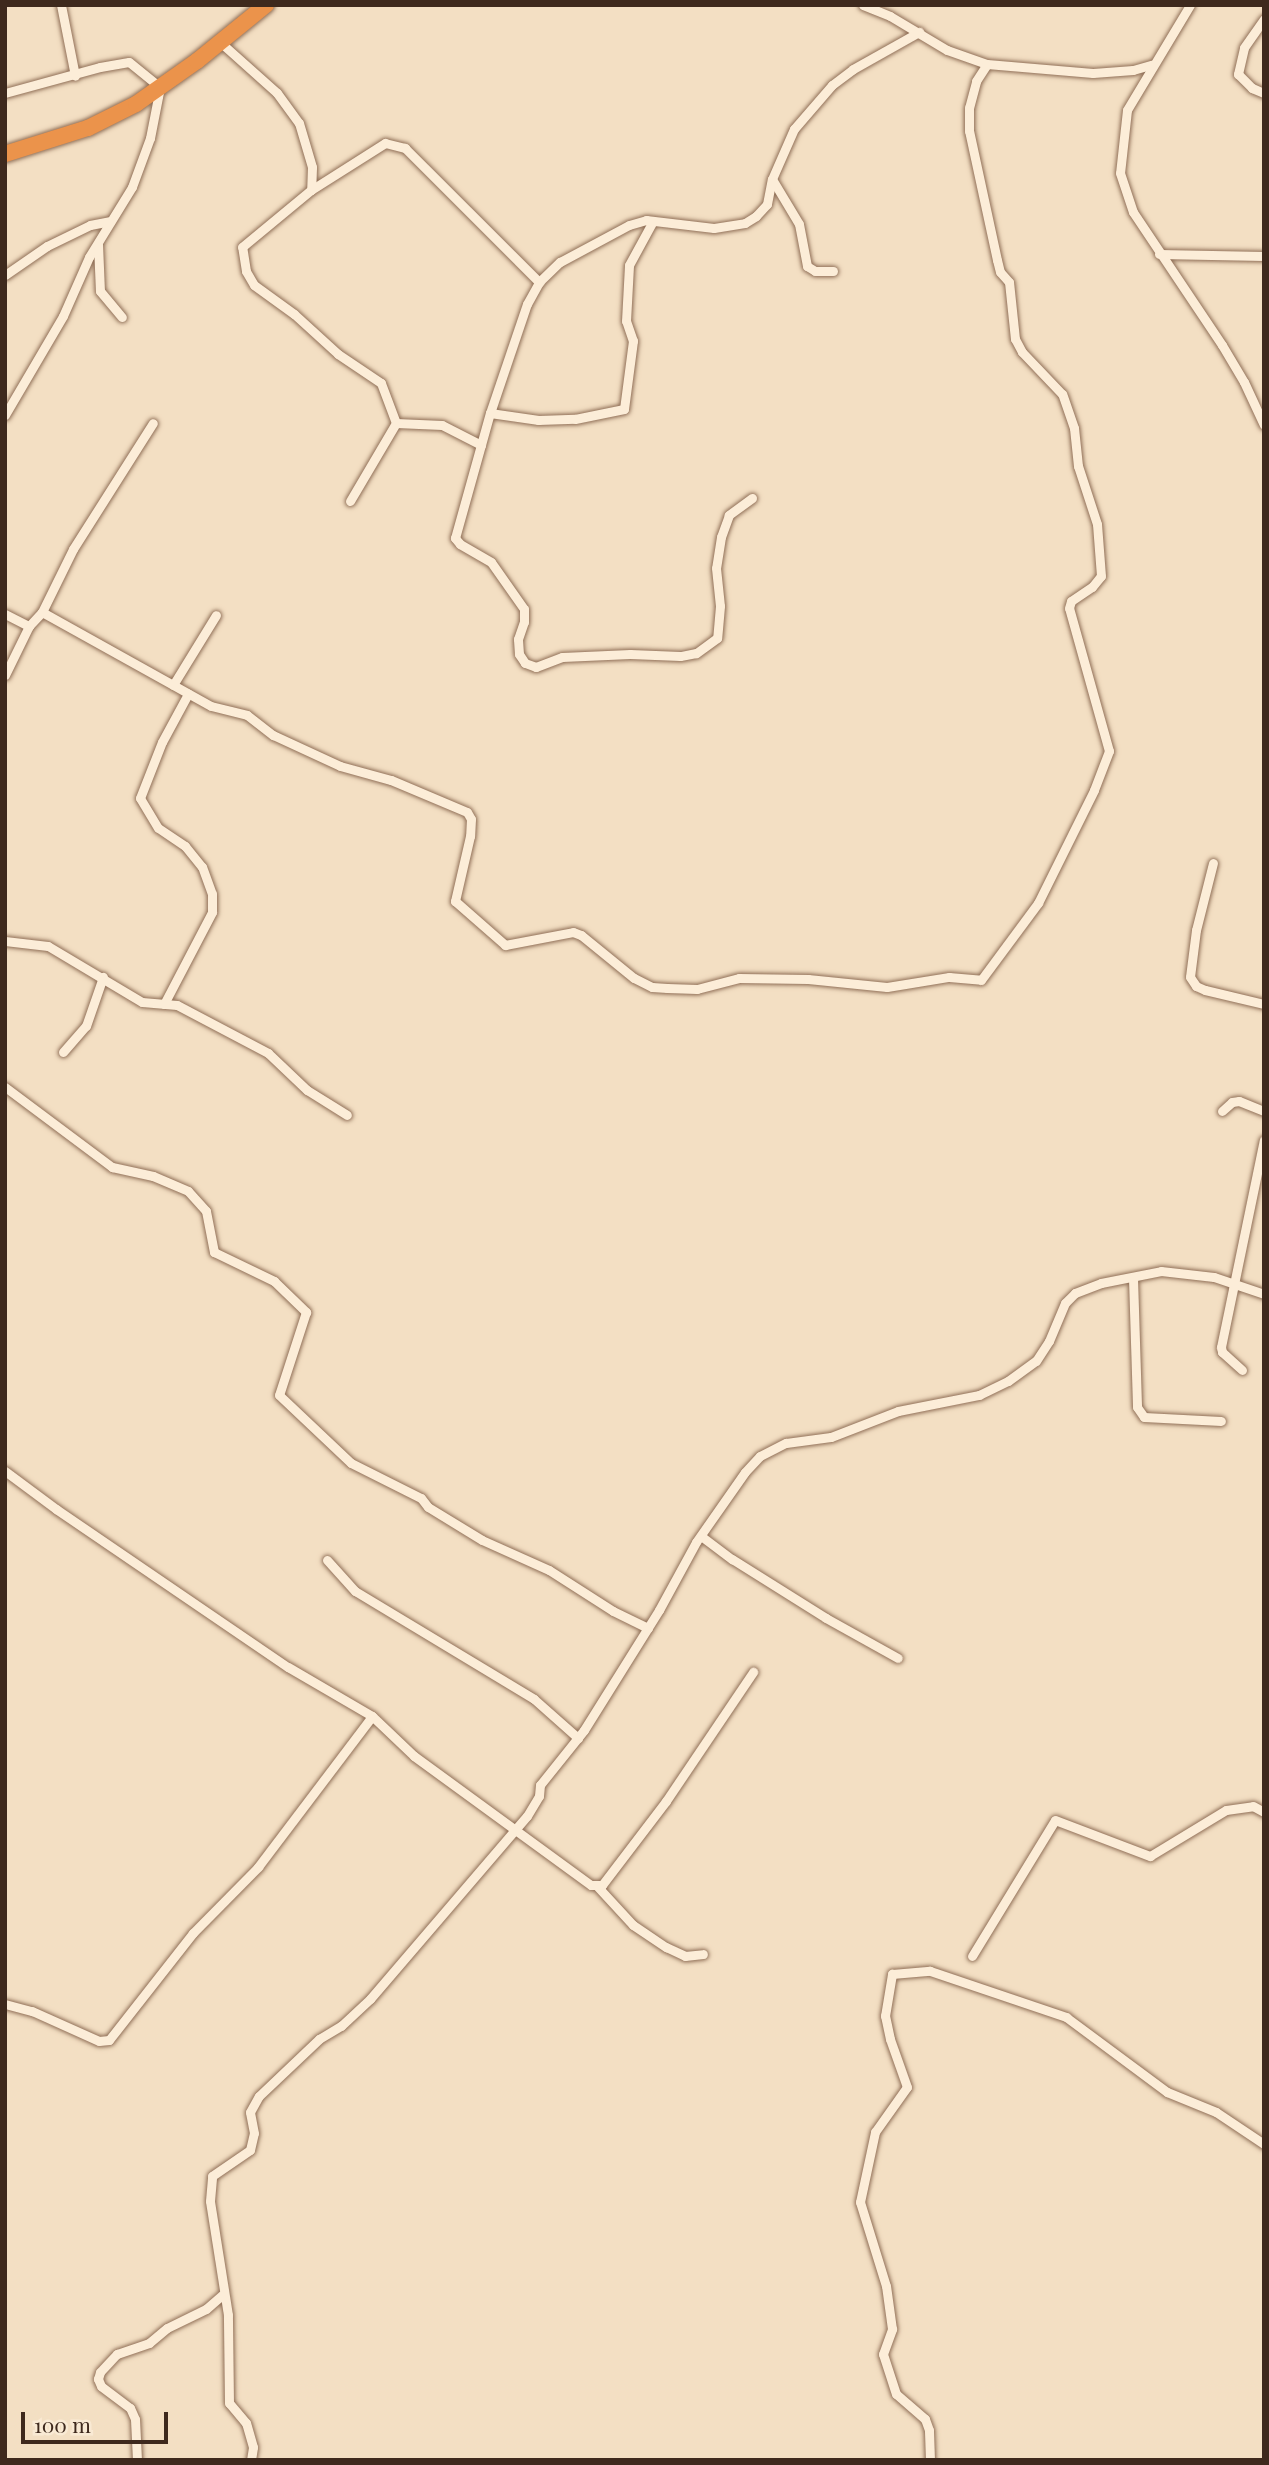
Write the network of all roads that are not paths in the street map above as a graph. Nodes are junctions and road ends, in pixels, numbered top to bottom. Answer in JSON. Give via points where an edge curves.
{"nodes":[{"id":1,"x":61,"y":5,"type":"edge"},
{"id":2,"x":266,"y":5,"type":"edge"},
{"id":3,"x":863,"y":5,"type":"edge"},
{"id":4,"x":1190,"y":5,"type":"edge"},
{"id":5,"x":1264,"y":19,"type":"edge"},
{"id":6,"x":919,"y":32,"type":"junction"},
{"id":7,"x":220,"y":43,"type":"junction"},
{"id":8,"x":987,"y":64,"type":"junction"},
{"id":9,"x":1151,"y":65,"type":"junction"},
{"id":10,"x":75,"y":76,"type":"junction"},
{"id":11,"x":160,"y":88,"type":"junction"},
{"id":12,"x":5,"y":93,"type":"edge"},
{"id":13,"x":1264,"y":93,"type":"edge"},
{"id":14,"x":5,"y":155,"type":"edge"},
{"id":15,"x":772,"y":179,"type":"junction"},
{"id":16,"x":311,"y":190,"type":"junction"},
{"id":17,"x":653,"y":221,"type":"junction"},
{"id":18,"x":111,"y":222,"type":"junction"},
{"id":19,"x":98,"y":242,"type":"junction"},
{"id":20,"x":1160,"y":254,"type":"junction"},
{"id":21,"x":1264,"y":256,"type":"edge"},
{"id":22,"x":833,"y":271,"type":"dead end"},
{"id":23,"x":5,"y":275,"type":"edge"},
{"id":24,"x":539,"y":282,"type":"junction"},
{"id":25,"x":122,"y":317,"type":"dead end"},
{"id":26,"x":490,"y":413,"type":"junction"},
{"id":27,"x":5,"y":415,"type":"edge"},
{"id":28,"x":153,"y":423,"type":"dead end"},
{"id":29,"x":396,"y":423,"type":"junction"},
{"id":30,"x":1264,"y":425,"type":"edge"},
{"id":31,"x":481,"y":445,"type":"junction"},
{"id":32,"x":752,"y":498,"type":"dead end"},
{"id":33,"x":350,"y":501,"type":"dead end"},
{"id":34,"x":42,"y":612,"type":"junction"},
{"id":35,"x":5,"y":614,"type":"edge"},
{"id":36,"x":216,"y":615,"type":"dead end"},
{"id":37,"x":29,"y":626,"type":"junction"},
{"id":38,"x":5,"y":675,"type":"edge"},
{"id":39,"x":173,"y":685,"type":"junction"},
{"id":40,"x":188,"y":694,"type":"junction"},
{"id":41,"x":1213,"y":863,"type":"dead end"},
{"id":42,"x":7,"y":945,"type":"edge"},
{"id":43,"x":103,"y":977,"type":"junction"},
{"id":44,"x":164,"y":1004,"type":"junction"},
{"id":45,"x":1264,"y":1004,"type":"edge"},
{"id":46,"x":63,"y":1052,"type":"dead end"},
{"id":47,"x":5,"y":1087,"type":"edge"},
{"id":48,"x":1222,"y":1111,"type":"dead end"},
{"id":49,"x":1264,"y":1111,"type":"edge"},
{"id":50,"x":347,"y":1115,"type":"dead end"},
{"id":51,"x":1264,"y":1140,"type":"edge"},
{"id":52,"x":1133,"y":1278,"type":"junction"},
{"id":53,"x":1234,"y":1283,"type":"junction"},
{"id":54,"x":1264,"y":1293,"type":"edge"},
{"id":55,"x":1242,"y":1370,"type":"dead end"},
{"id":56,"x":1221,"y":1421,"type":"dead end"},
{"id":57,"x":5,"y":1471,"type":"edge"},
{"id":58,"x":702,"y":1536,"type":"junction"},
{"id":59,"x":327,"y":1560,"type":"dead end"},
{"id":60,"x":648,"y":1628,"type":"junction"},
{"id":61,"x":898,"y":1657,"type":"dead end"},
{"id":62,"x":753,"y":1672,"type":"dead end"},
{"id":63,"x":372,"y":1716,"type":"junction"},
{"id":64,"x":578,"y":1738,"type":"junction"},
{"id":65,"x":1264,"y":1812,"type":"edge"},
{"id":66,"x":517,"y":1829,"type":"junction"},
{"id":67,"x":597,"y":1886,"type":"junction"},
{"id":68,"x":703,"y":1954,"type":"dead end"},
{"id":69,"x":972,"y":1956,"type":"dead end"},
{"id":70,"x":5,"y":2004,"type":"edge"},
{"id":71,"x":1264,"y":2144,"type":"edge"},
{"id":72,"x":223,"y":2294,"type":"junction"},
{"id":73,"x":138,"y":2460,"type":"edge"},
{"id":74,"x":251,"y":2460,"type":"edge"},
{"id":75,"x":930,"y":2460,"type":"edge"}],
"edges":[{"from":1,"to":10,"type":"street"},
{"from":2,"to":7,"type":"highway"},
{"from":3,"to":6,"type":"street"},
{"from":4,"to":9,"type":"street"},
{"from":5,"to":13,"type":"street","via":[[1244,48],[1238,74],[1252,89]]},
{"from":6,"to":8,"type":"street","via":[[947,50]]},
{"from":6,"to":15,"type":"street","via":[[832,85],[794,129]]},
{"from":7,"to":11,"type":"highway"},
{"from":7,"to":16,"type":"street","via":[[277,93],[299,123],[312,167]]},
{"from":8,"to":9,"type":"street","via":[[1093,73]]},
{"from":8,"to":40,"type":"street","via":[[976,80],[969,131],[1000,272],[1009,282],[1015,339],[1062,394],[1097,524],[1101,576],[1071,601],[1069,608],[1109,751],[1038,903],[985,976],[887,987],[739,978],[697,989],[667,988],[652,987],[635,978],[573,932],[505,945],[454,901],[470,836],[467,812],[391,780],[340,766],[273,735],[247,715],[211,706]]},
{"from":9,"to":20,"type":"street","via":[[1127,110],[1121,173],[1133,212]]},
{"from":10,"to":11,"type":"street","via":[[130,62]]},
{"from":10,"to":12,"type":"street"},
{"from":11,"to":14,"type":"highway","via":[[88,128]]},
{"from":11,"to":18,"type":"street","via":[[150,138],[132,187]]},
{"from":15,"to":17,"type":"street","via":[[766,204],[745,223],[714,228]]},
{"from":15,"to":22,"type":"street","via":[[799,224],[807,266]]},
{"from":16,"to":24,"type":"street","via":[[385,143],[405,148]]},
{"from":16,"to":29,"type":"street","via":[[242,247],[246,271],[254,285],[381,383]]},
{"from":17,"to":24,"type":"street","via":[[611,232],[560,262]]},
{"from":17,"to":26,"type":"street","via":[[629,265],[626,321],[633,341],[624,408],[575,419],[538,421]]},
{"from":18,"to":19,"type":"street"},
{"from":18,"to":23,"type":"street","via":[[90,225],[47,246]]},
{"from":19,"to":25,"type":"street","via":[[100,291]]},
{"from":19,"to":27,"type":"street","via":[[46,349]]},
{"from":20,"to":21,"type":"street"},
{"from":20,"to":30,"type":"street","via":[[1244,382]]},
{"from":24,"to":26,"type":"street","via":[[527,304]]},
{"from":26,"to":31,"type":"street"},
{"from":28,"to":34,"type":"street","via":[[73,550]]},
{"from":29,"to":31,"type":"street","via":[[442,425]]},
{"from":29,"to":33,"type":"street"},
{"from":31,"to":32,"type":"street","via":[[455,538],[491,562],[524,608],[519,654],[525,663],[536,667],[562,657],[680,656],[709,646],[720,625],[716,568],[721,537],[729,515]]},
{"from":34,"to":37,"type":"street"},
{"from":34,"to":39,"type":"street"},
{"from":35,"to":37,"type":"street"},
{"from":36,"to":39,"type":"street"},
{"from":37,"to":38,"type":"street"},
{"from":39,"to":40,"type":"street"},
{"from":40,"to":44,"type":"street","via":[[140,798],[158,828],[185,846],[202,867],[212,894],[212,912]]},
{"from":41,"to":45,"type":"street","via":[[1190,977],[1205,990]]},
{"from":42,"to":43,"type":"street","via":[[33,942],[48,946]]},
{"from":43,"to":44,"type":"street","via":[[142,1002]]},
{"from":43,"to":46,"type":"street","via":[[86,1027]]},
{"from":44,"to":50,"type":"street","via":[[177,1005],[268,1053],[307,1090]]},
{"from":47,"to":60,"type":"street","via":[[112,1167],[153,1176],[188,1191],[206,1211],[214,1252],[274,1281],[306,1312],[279,1395],[351,1463],[421,1498],[482,1540],[549,1570]]},
{"from":48,"to":49,"type":"street","via":[[1239,1101]]},
{"from":51,"to":53,"type":"street"},
{"from":52,"to":53,"type":"street","via":[[1161,1271]]},
{"from":52,"to":56,"type":"street","via":[[1137,1407],[1144,1417]]},
{"from":52,"to":58,"type":"street","via":[[1075,1293],[1065,1303],[1036,1361],[979,1395],[898,1411],[831,1437],[776,1446],[745,1472]]},
{"from":53,"to":54,"type":"street"},
{"from":53,"to":55,"type":"street","via":[[1221,1347]]},
{"from":57,"to":63,"type":"street","via":[[288,1667]]},
{"from":58,"to":60,"type":"street"},
{"from":58,"to":61,"type":"street","via":[[826,1618]]},
{"from":59,"to":64,"type":"street","via":[[355,1591],[534,1699]]},
{"from":60,"to":64,"type":"street"},
{"from":62,"to":67,"type":"street","via":[[666,1801]]},
{"from":63,"to":66,"type":"street","via":[[414,1756]]},
{"from":63,"to":70,"type":"street","via":[[258,1867],[193,1933],[110,2040],[99,2041]]},
{"from":64,"to":66,"type":"street","via":[[540,1785],[534,1806]]},
{"from":65,"to":69,"type":"street","via":[[1253,1806],[1226,1810],[1150,1856],[1055,1820]]},
{"from":66,"to":67,"type":"street","via":[[542,1853]]},
{"from":66,"to":72,"type":"street","via":[[370,1998],[341,2026],[318,2039],[252,2105],[250,2150],[215,2172],[210,2181]]},
{"from":67,"to":68,"type":"street","via":[[634,1925],[666,1947],[685,1956]]},
{"from":71,"to":75,"type":"street","via":[[1216,2112],[1167,2092],[1066,2017],[930,1972],[892,1974],[885,2016],[907,2087],[875,2132],[860,2202],[886,2287],[892,2329],[883,2347],[887,2371],[896,2394],[925,2419]]},
{"from":72,"to":73,"type":"street","via":[[149,2343],[117,2354],[100,2372],[101,2386],[130,2408],[135,2419]]},
{"from":72,"to":74,"type":"street","via":[[228,2315],[229,2403],[246,2423]]}]}
